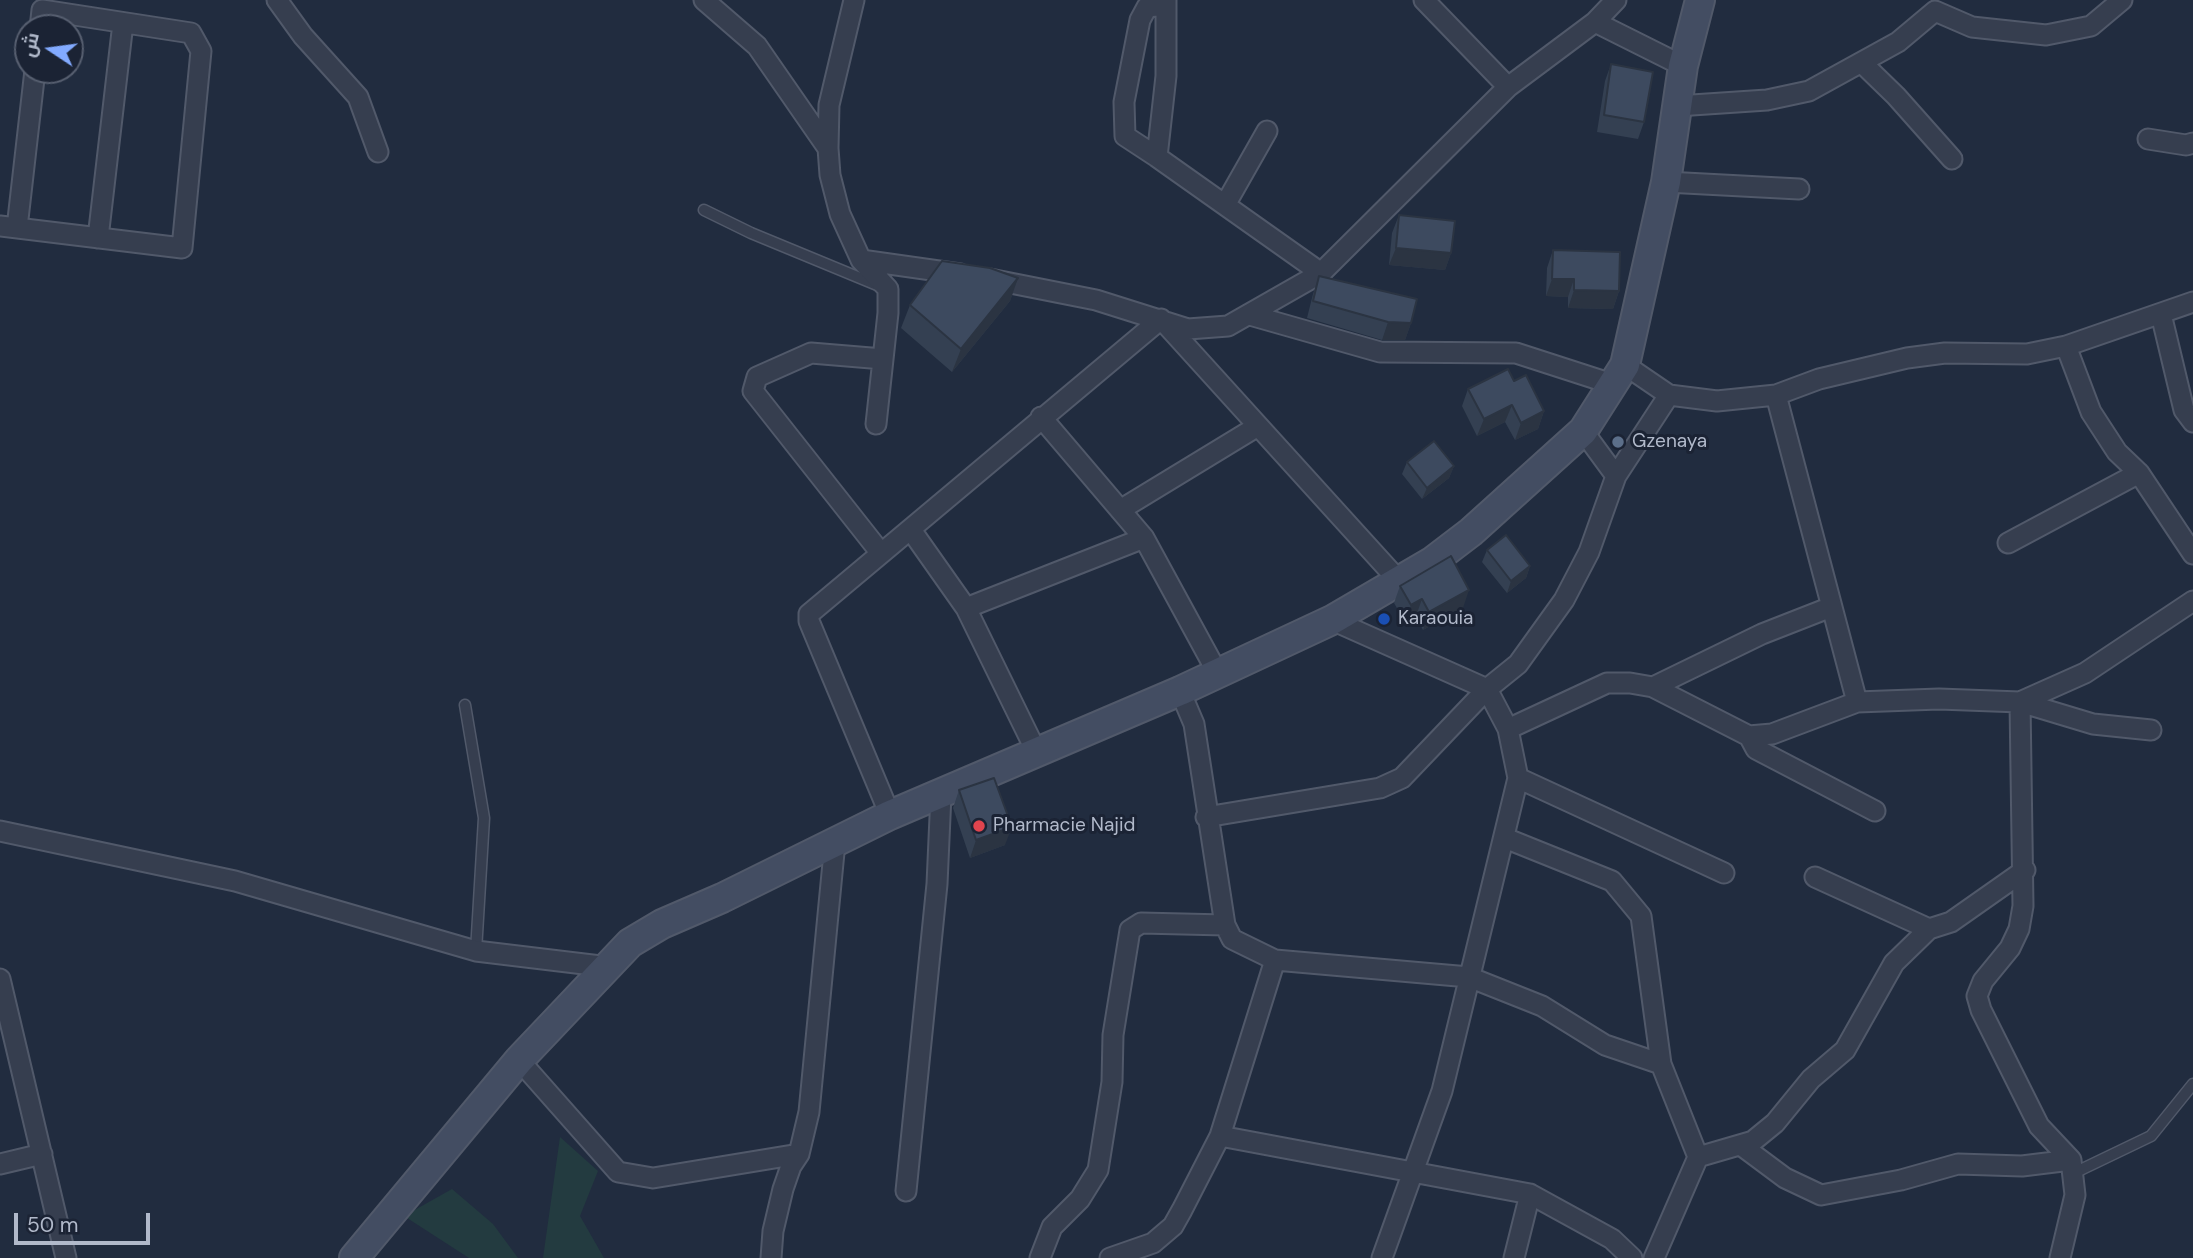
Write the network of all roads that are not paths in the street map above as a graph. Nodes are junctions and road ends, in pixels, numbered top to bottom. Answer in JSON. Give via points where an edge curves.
{"nodes":[{"id":1,"x":277,"y":0,"type":"edge"},
{"id":2,"x":704,"y":0,"type":"edge"},
{"id":3,"x":853,"y":0,"type":"edge"},
{"id":4,"x":1424,"y":0,"type":"edge"},
{"id":5,"x":1616,"y":0,"type":"edge"},
{"id":6,"x":1700,"y":0,"type":"edge"},
{"id":7,"x":2122,"y":0,"type":"edge"},
{"id":8,"x":1166,"y":2,"type":"edge"},
{"id":9,"x":1938,"y":6,"type":"edge"},
{"id":10,"x":42,"y":14,"type":"edge"},
{"id":11,"x":67,"y":14,"type":"edge"},
{"id":12,"x":84,"y":17,"type":"edge"},
{"id":13,"x":1595,"y":22,"type":"junction"},
{"id":14,"x":123,"y":23,"type":"junction"},
{"id":15,"x":1862,"y":63,"type":"junction"},
{"id":16,"x":1683,"y":66,"type":"junction"},
{"id":17,"x":33,"y":84,"type":"edge"},
{"id":18,"x":1508,"y":87,"type":"junction"},
{"id":19,"x":1676,"y":106,"type":"junction"},
{"id":20,"x":1267,"y":131,"type":"dead end"},
{"id":21,"x":2148,"y":139,"type":"dead end"},
{"id":22,"x":2193,"y":143,"type":"edge"},
{"id":23,"x":828,"y":148,"type":"junction"},
{"id":24,"x":378,"y":152,"type":"dead end"},
{"id":25,"x":1157,"y":157,"type":"junction"},
{"id":26,"x":1952,"y":159,"type":"dead end"},
{"id":27,"x":1666,"y":182,"type":"junction"},
{"id":28,"x":1800,"y":189,"type":"dead end"},
{"id":29,"x":1225,"y":205,"type":"junction"},
{"id":30,"x":704,"y":210,"type":"dead end"},
{"id":31,"x":9,"y":227,"type":"edge"},
{"id":32,"x":98,"y":238,"type":"junction"},
{"id":33,"x":861,"y":260,"type":"junction"},
{"id":34,"x":1321,"y":273,"type":"junction"},
{"id":35,"x":888,"y":289,"type":"junction"},
{"id":36,"x":2193,"y":303,"type":"edge"},
{"id":37,"x":2161,"y":314,"type":"junction"},
{"id":38,"x":1251,"y":315,"type":"junction"},
{"id":39,"x":1161,"y":319,"type":"junction"},
{"id":40,"x":2066,"y":346,"type":"junction"},
{"id":41,"x":883,"y":359,"type":"junction"},
{"id":42,"x":1620,"y":375,"type":"junction"},
{"id":43,"x":1669,"y":395,"type":"junction"},
{"id":44,"x":1776,"y":395,"type":"junction"},
{"id":45,"x":1041,"y":417,"type":"junction"},
{"id":46,"x":2193,"y":422,"type":"edge"},
{"id":47,"x":876,"y":424,"type":"dead end"},
{"id":48,"x":1258,"y":426,"type":"junction"},
{"id":49,"x":1583,"y":431,"type":"junction"},
{"id":50,"x":2139,"y":473,"type":"junction"},
{"id":51,"x":1616,"y":476,"type":"junction"},
{"id":52,"x":1119,"y":510,"type":"junction"},
{"id":53,"x":911,"y":530,"type":"junction"},
{"id":54,"x":1144,"y":538,"type":"junction"},
{"id":55,"x":2008,"y":543,"type":"dead end"},
{"id":56,"x":880,"y":552,"type":"junction"},
{"id":57,"x":2193,"y":554,"type":"edge"},
{"id":58,"x":1399,"y":582,"type":"junction"},
{"id":59,"x":2193,"y":601,"type":"edge"},
{"id":60,"x":1831,"y":607,"type":"junction"},
{"id":61,"x":966,"y":608,"type":"junction"},
{"id":62,"x":1332,"y":620,"type":"junction"},
{"id":63,"x":1217,"y":672,"type":"junction"},
{"id":64,"x":1653,"y":687,"type":"junction"},
{"id":65,"x":1487,"y":689,"type":"junction"},
{"id":66,"x":1180,"y":691,"type":"junction"},
{"id":67,"x":1857,"y":702,"type":"junction"},
{"id":68,"x":2020,"y":702,"type":"junction"},
{"id":69,"x":465,"y":705,"type":"dead end"},
{"id":70,"x":1508,"y":729,"type":"junction"},
{"id":71,"x":2151,"y":730,"type":"dead end"},
{"id":72,"x":1749,"y":736,"type":"junction"},
{"id":73,"x":1037,"y":753,"type":"junction"},
{"id":74,"x":1518,"y":778,"type":"junction"},
{"id":75,"x":942,"y":794,"type":"junction"},
{"id":76,"x":1875,"y":811,"type":"dead end"},
{"id":77,"x":890,"y":815,"type":"junction"},
{"id":78,"x":1206,"y":817,"type":"junction"},
{"id":79,"x":0,"y":831,"type":"edge"},
{"id":80,"x":1505,"y":838,"type":"junction"},
{"id":81,"x":835,"y":842,"type":"junction"},
{"id":82,"x":2025,"y":870,"type":"junction"},
{"id":83,"x":1724,"y":873,"type":"dead end"},
{"id":84,"x":1815,"y":877,"type":"dead end"},
{"id":85,"x":1225,"y":925,"type":"junction"},
{"id":86,"x":1929,"y":929,"type":"junction"},
{"id":87,"x":476,"y":951,"type":"junction"},
{"id":88,"x":1275,"y":960,"type":"junction"},
{"id":89,"x":609,"y":967,"type":"junction"},
{"id":90,"x":1469,"y":977,"type":"junction"},
{"id":91,"x":0,"y":979,"type":"edge"},
{"id":92,"x":519,"y":1060,"type":"junction"},
{"id":93,"x":1661,"y":1064,"type":"junction"},
{"id":94,"x":2193,"y":1084,"type":"edge"},
{"id":95,"x":1220,"y":1136,"type":"junction"},
{"id":96,"x":1742,"y":1146,"type":"junction"},
{"id":97,"x":42,"y":1154,"type":"junction"},
{"id":98,"x":799,"y":1154,"type":"junction"},
{"id":99,"x":1698,"y":1157,"type":"junction"},
{"id":100,"x":0,"y":1164,"type":"edge"},
{"id":101,"x":2072,"y":1166,"type":"junction"},
{"id":102,"x":1413,"y":1171,"type":"junction"},
{"id":103,"x":906,"y":1191,"type":"dead end"},
{"id":104,"x":1530,"y":1194,"type":"junction"},
{"id":105,"x":66,"y":1258,"type":"edge"},
{"id":106,"x":354,"y":1258,"type":"edge"},
{"id":107,"x":771,"y":1258,"type":"edge"},
{"id":108,"x":1040,"y":1258,"type":"edge"},
{"id":109,"x":1110,"y":1258,"type":"edge"},
{"id":110,"x":1382,"y":1258,"type":"edge"},
{"id":111,"x":1514,"y":1258,"type":"edge"},
{"id":112,"x":1632,"y":1258,"type":"edge"},
{"id":113,"x":1654,"y":1258,"type":"edge"},
{"id":114,"x":2060,"y":1258,"type":"edge"}],
"edges":[{"from":1,"to":24,"type":"street","via":[[358,97]]},
{"from":2,"to":23,"type":"street","via":[[757,46]]},
{"from":3,"to":23,"type":"street","via":[[829,105]]},
{"from":4,"to":18,"type":"street"},
{"from":5,"to":13,"type":"street"},
{"from":6,"to":16,"type":"street"},
{"from":7,"to":9,"type":"street","via":[[2091,26],[2046,35],[1972,27]]},
{"from":8,"to":25,"type":"street","via":[[1166,76]]},
{"from":8,"to":25,"type":"street","via":[[1147,7],[1140,20],[1124,102],[1125,135]]},
{"from":9,"to":15,"type":"street","via":[[1898,42]]},
{"from":10,"to":11,"type":"street","via":[[42,10]]},
{"from":12,"to":14,"type":"street"},
{"from":13,"to":16,"type":"street"},
{"from":13,"to":18,"type":"street"},
{"from":14,"to":32,"type":"street"},
{"from":14,"to":32,"type":"street","via":[[191,33],[201,51],[181,248]]},
{"from":15,"to":19,"type":"street","via":[[1809,91],[1767,100]]},
{"from":15,"to":26,"type":"street"},
{"from":16,"to":19,"type":"street"},
{"from":17,"to":31,"type":"street"},
{"from":18,"to":34,"type":"street"},
{"from":19,"to":27,"type":"street"},
{"from":20,"to":29,"type":"street"},
{"from":21,"to":22,"type":"street"},
{"from":23,"to":33,"type":"street","via":[[834,194]]},
{"from":25,"to":29,"type":"street"},
{"from":27,"to":28,"type":"street"},
{"from":27,"to":42,"type":"street"},
{"from":29,"to":34,"type":"street"},
{"from":30,"to":35,"type":"lane"},
{"from":31,"to":32,"type":"street"},
{"from":33,"to":35,"type":"street"},
{"from":33,"to":39,"type":"street","via":[[1057,290]]},
{"from":34,"to":38,"type":"street"},
{"from":35,"to":41,"type":"street"},
{"from":36,"to":37,"type":"street"},
{"from":37,"to":40,"type":"street"},
{"from":37,"to":46,"type":"street","via":[[2184,410]]},
{"from":38,"to":39,"type":"street","via":[[1212,328],[1188,329]]},
{"from":38,"to":42,"type":"street","via":[[1388,353],[1516,353]]},
{"from":39,"to":45,"type":"street"},
{"from":39,"to":48,"type":"street"},
{"from":40,"to":44,"type":"street","via":[[2027,354],[1945,353],[1907,358],[1819,379]]},
{"from":40,"to":50,"type":"street","via":[[2091,412],[2117,452]]},
{"from":41,"to":47,"type":"street"},
{"from":41,"to":56,"type":"street","via":[[811,353],[757,377],[753,391]]},
{"from":42,"to":43,"type":"street"},
{"from":42,"to":49,"type":"street"},
{"from":43,"to":44,"type":"street","via":[[1717,401]]},
{"from":43,"to":51,"type":"street"},
{"from":44,"to":60,"type":"street"},
{"from":45,"to":52,"type":"street"},
{"from":45,"to":53,"type":"street"},
{"from":48,"to":52,"type":"street"},
{"from":48,"to":58,"type":"street"},
{"from":49,"to":51,"type":"street"},
{"from":49,"to":58,"type":"street","via":[[1471,532]]},
{"from":50,"to":55,"type":"street"},
{"from":50,"to":57,"type":"street"},
{"from":51,"to":65,"type":"street","via":[[1589,552],[1564,600],[1518,664]]},
{"from":52,"to":54,"type":"street"},
{"from":53,"to":56,"type":"street"},
{"from":53,"to":61,"type":"street"},
{"from":54,"to":61,"type":"street"},
{"from":54,"to":63,"type":"street"},
{"from":56,"to":77,"type":"street","via":[[814,608],[808,621]]},
{"from":58,"to":62,"type":"street"},
{"from":59,"to":68,"type":"street","via":[[2085,673]]},
{"from":60,"to":64,"type":"street","via":[[1762,634]]},
{"from":60,"to":67,"type":"street"},
{"from":61,"to":73,"type":"street"},
{"from":62,"to":63,"type":"street"},
{"from":62,"to":65,"type":"street"},
{"from":63,"to":66,"type":"street"},
{"from":64,"to":70,"type":"street","via":[[1607,683]]},
{"from":64,"to":72,"type":"street"},
{"from":65,"to":70,"type":"street"},
{"from":65,"to":78,"type":"street","via":[[1402,778],[1380,788]]},
{"from":66,"to":73,"type":"street"},
{"from":66,"to":78,"type":"street","via":[[1194,724]]},
{"from":67,"to":68,"type":"street"},
{"from":67,"to":72,"type":"street","via":[[1772,734]]},
{"from":68,"to":71,"type":"street","via":[[2093,724]]},
{"from":68,"to":82,"type":"street"},
{"from":69,"to":87,"type":"lane","via":[[484,818]]},
{"from":70,"to":74,"type":"street"},
{"from":72,"to":76,"type":"street","via":[[1756,749]]},
{"from":73,"to":75,"type":"street"},
{"from":74,"to":80,"type":"street"},
{"from":74,"to":83,"type":"street"},
{"from":75,"to":77,"type":"street"},
{"from":75,"to":103,"type":"street"},
{"from":77,"to":81,"type":"street"},
{"from":78,"to":85,"type":"street"},
{"from":79,"to":87,"type":"street","via":[[235,881]]},
{"from":80,"to":90,"type":"street"},
{"from":80,"to":93,"type":"street","via":[[1612,881],[1642,916]]},
{"from":81,"to":89,"type":"street","via":[[662,924],[630,943]]},
{"from":81,"to":98,"type":"street","via":[[809,1112]]},
{"from":82,"to":86,"type":"street","via":[[1951,922]]},
{"from":82,"to":101,"type":"street","via":[[2019,929],[1977,996],[2039,1126]]},
{"from":84,"to":86,"type":"street"},
{"from":85,"to":88,"type":"street","via":[[1232,939]]},
{"from":85,"to":108,"type":"street","via":[[1141,923],[1130,930],[1098,1170],[1080,1199],[1052,1227]]},
{"from":86,"to":96,"type":"street","via":[[1894,963],[1845,1050],[1811,1079],[1775,1123]]},
{"from":87,"to":89,"type":"street"},
{"from":88,"to":90,"type":"street"},
{"from":88,"to":95,"type":"street"},
{"from":89,"to":92,"type":"street"},
{"from":90,"to":93,"type":"street","via":[[1542,1006],[1605,1045]]},
{"from":90,"to":102,"type":"street","via":[[1442,1091]]},
{"from":91,"to":97,"type":"street"},
{"from":92,"to":98,"type":"street","via":[[618,1172],[653,1178]]},
{"from":92,"to":106,"type":"street"},
{"from":93,"to":99,"type":"street"},
{"from":94,"to":101,"type":"lane","via":[[2151,1136]]},
{"from":95,"to":102,"type":"street"},
{"from":95,"to":109,"type":"street","via":[[1164,1235]]},
{"from":96,"to":99,"type":"street"},
{"from":96,"to":101,"type":"street","via":[[1785,1178],[1821,1195],[1958,1164]]},
{"from":97,"to":100,"type":"street"},
{"from":97,"to":105,"type":"street"},
{"from":98,"to":107,"type":"street","via":[[783,1189]]},
{"from":99,"to":113,"type":"street"},
{"from":101,"to":114,"type":"street","via":[[2075,1195]]},
{"from":102,"to":104,"type":"street"},
{"from":102,"to":110,"type":"street"},
{"from":104,"to":111,"type":"street"},
{"from":104,"to":112,"type":"street","via":[[1612,1239]]}]}
